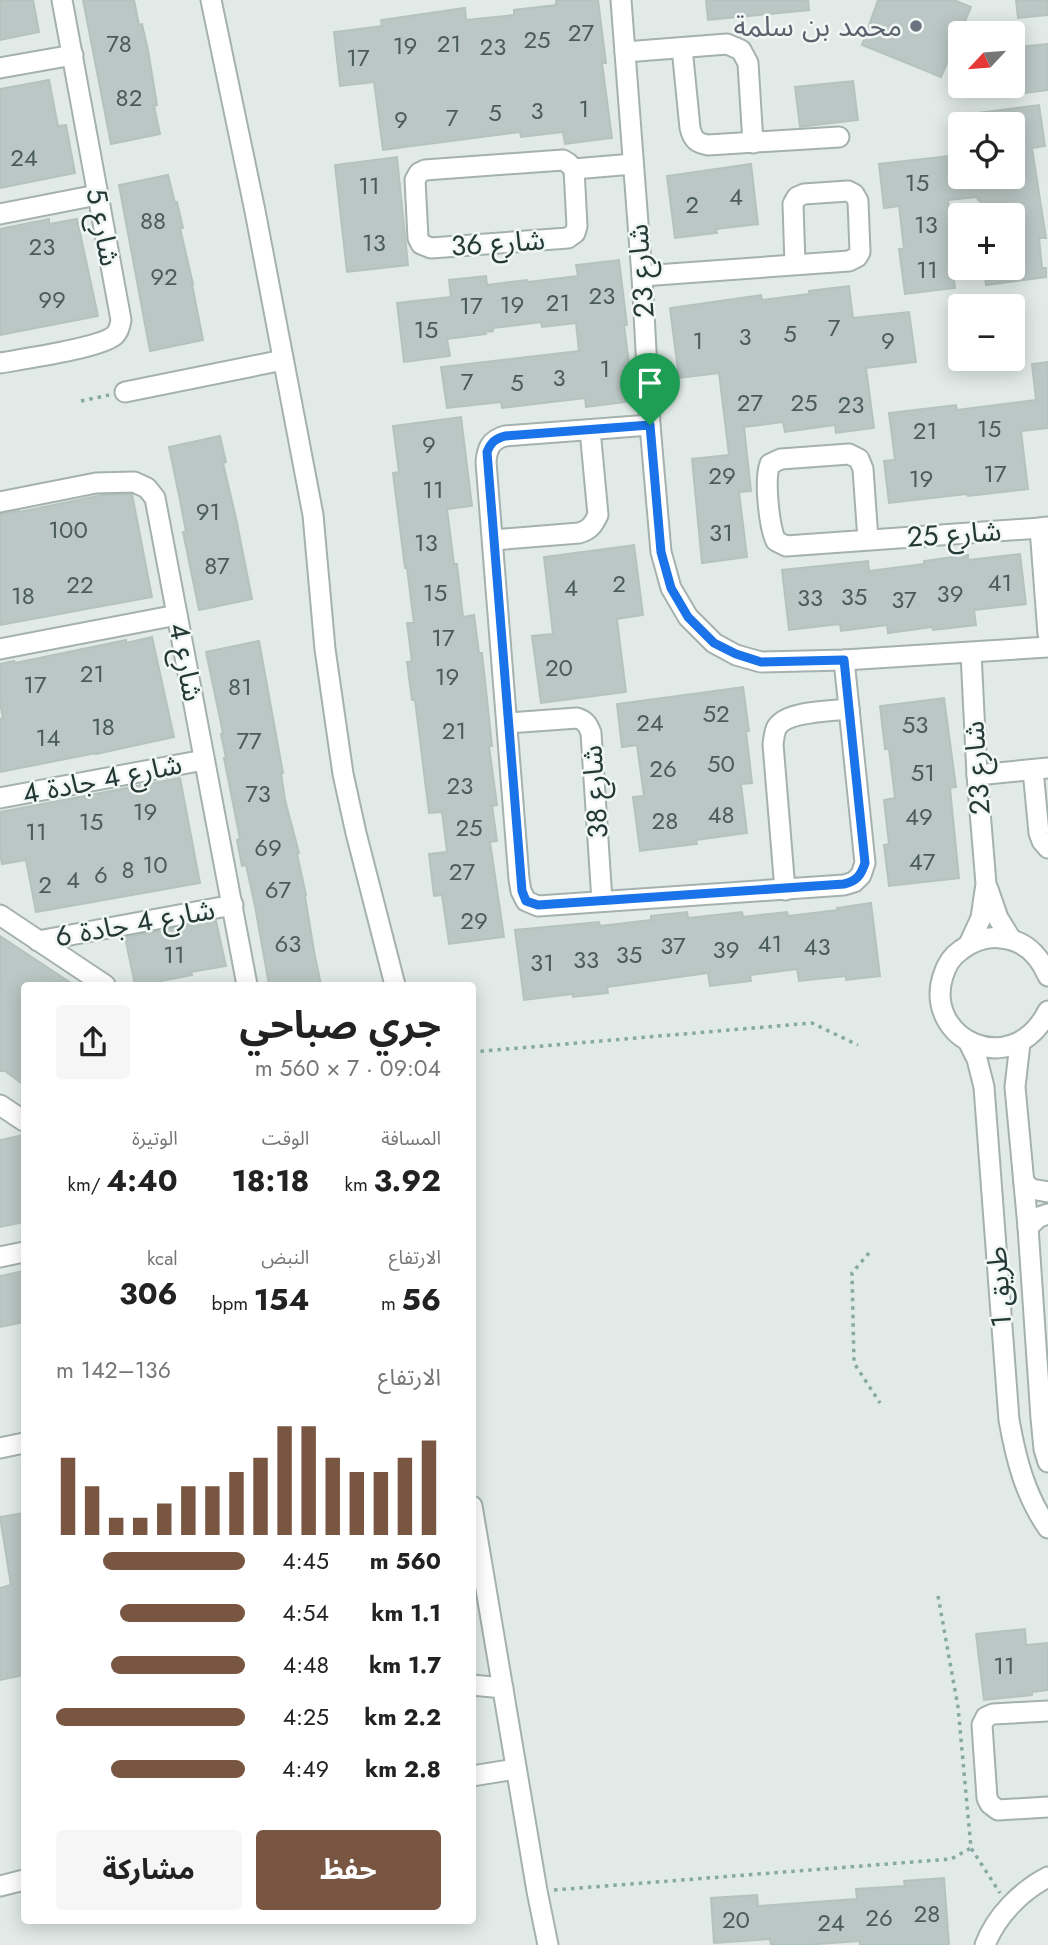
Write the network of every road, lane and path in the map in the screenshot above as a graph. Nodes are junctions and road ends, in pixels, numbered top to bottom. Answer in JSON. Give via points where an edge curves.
{"nodes":[{"id":1,"x":62,"y":0,"type":"edge"},
{"id":2,"x":211,"y":0,"type":"edge"},
{"id":3,"x":621,"y":0,"type":"edge"},
{"id":4,"x":682,"y":48,"type":"junction"},
{"id":5,"x":625,"y":52,"type":"junction"},
{"id":6,"x":72,"y":55,"type":"junction"},
{"id":7,"x":0,"y":68,"type":"edge"},
{"id":8,"x":839,"y":137,"type":"dead end"},
{"id":9,"x":753,"y":143,"type":"junction"},
{"id":10,"x":633,"y":164,"type":"junction"},
{"id":11,"x":574,"y":169,"type":"junction"},
{"id":12,"x":97,"y":195,"type":"junction"},
{"id":13,"x":0,"y":214,"type":"edge"},
{"id":14,"x":795,"y":265,"type":"junction"},
{"id":15,"x":642,"y":276,"type":"junction"},
{"id":16,"x":283,"y":360,"type":"junction"},
{"id":17,"x":0,"y":363,"type":"edge"},
{"id":18,"x":125,"y":392,"type":"joint"},
{"id":19,"x":81,"y":401,"type":"dead end"},
{"id":20,"x":650,"y":425,"type":"junction"},
{"id":21,"x":590,"y":430,"type":"junction"},
{"id":22,"x":0,"y":502,"type":"edge"},
{"id":23,"x":1044,"y":528,"type":"edge"},
{"id":24,"x":494,"y":540,"type":"junction"},
{"id":25,"x":868,"y":540,"type":"junction"},
{"id":26,"x":177,"y":615,"type":"junction"},
{"id":27,"x":1048,"y":634,"type":"edge"},
{"id":28,"x":1048,"y":647,"type":"edge"},
{"id":29,"x":0,"y":649,"type":"edge"},
{"id":30,"x":971,"y":653,"type":"junction"},
{"id":31,"x":844,"y":660,"type":"junction"},
{"id":32,"x":849,"y":709,"type":"junction"},
{"id":33,"x":508,"y":723,"type":"junction"},
{"id":34,"x":204,"y":760,"type":"junction"},
{"id":35,"x":1041,"y":769,"type":"edge"},
{"id":36,"x":977,"y":775,"type":"junction"},
{"id":37,"x":0,"y":798,"type":"edge"},
{"id":38,"x":1048,"y":848,"type":"edge"},
{"id":39,"x":986,"y":884,"type":"junction"},
{"id":40,"x":785,"y":890,"type":"junction"},
{"id":41,"x":602,"y":901,"type":"junction"},
{"id":42,"x":233,"y":905,"type":"junction"},
{"id":43,"x":0,"y":915,"type":"edge"},
{"id":44,"x":1011,"y":939,"type":"junction"},
{"id":45,"x":38,"y":941,"type":"junction"},
{"id":46,"x":969,"y":944,"type":"junction"},
{"id":47,"x":1041,"y":955,"type":"edge"},
{"id":48,"x":1048,"y":976,"type":"edge"},
{"id":49,"x":100,"y":982,"type":"edge"},
{"id":50,"x":246,"y":982,"type":"edge"},
{"id":51,"x":394,"y":982,"type":"edge"},
{"id":52,"x":1046,"y":1019,"type":"edge"},
{"id":53,"x":968,"y":1041,"type":"junction"},
{"id":54,"x":1020,"y":1043,"type":"junction"},
{"id":55,"x":858,"y":1045,"type":"dead end"},
{"id":56,"x":476,"y":1052,"type":"edge"},
{"id":57,"x":0,"y":1105,"type":"edge"},
{"id":58,"x":21,"y":1119,"type":"edge"},
{"id":59,"x":1024,"y":1182,"type":"junction"},
{"id":60,"x":1048,"y":1192,"type":"edge"},
{"id":61,"x":1048,"y":1214,"type":"edge"},
{"id":62,"x":1028,"y":1227,"type":"junction"},
{"id":63,"x":869,"y":1252,"type":"dead end"},
{"id":64,"x":21,"y":1253,"type":"edge"},
{"id":65,"x":0,"y":1257,"type":"edge"},
{"id":66,"x":880,"y":1404,"type":"dead end"},
{"id":67,"x":21,"y":1444,"type":"edge"},
{"id":68,"x":0,"y":1448,"type":"edge"},
{"id":69,"x":1048,"y":1462,"type":"edge"},
{"id":70,"x":1048,"y":1528,"type":"edge"},
{"id":71,"x":476,"y":1529,"type":"edge"},
{"id":72,"x":476,"y":1685,"type":"edge"},
{"id":73,"x":503,"y":1688,"type":"junction"},
{"id":74,"x":1048,"y":1711,"type":"edge"},
{"id":75,"x":516,"y":1769,"type":"junction"},
{"id":76,"x":476,"y":1775,"type":"edge"},
{"id":77,"x":1048,"y":1807,"type":"edge"},
{"id":78,"x":971,"y":1848,"type":"dead end"},
{"id":79,"x":1048,"y":1877,"type":"edge"},
{"id":80,"x":21,"y":1881,"type":"edge"},
{"id":81,"x":0,"y":1886,"type":"edge"},
{"id":82,"x":537,"y":1891,"type":"junction"},
{"id":83,"x":548,"y":1945,"type":"edge"},
{"id":84,"x":985,"y":1945,"type":"edge"}],
"edges":[{"from":1,"to":6,"type":"street","name":"شارع 5"},
{"from":2,"to":16,"type":"street"},
{"from":3,"to":5,"type":"street","name":"شارع 23"},
{"from":4,"to":5,"type":"street"},
{"from":4,"to":9,"type":"street","via":[[693,138],[708,145]]},
{"from":4,"to":9,"type":"street","via":[[727,44],[744,54]]},
{"from":5,"to":10,"type":"street","name":"شارع 23"},
{"from":6,"to":7,"type":"street"},
{"from":6,"to":12,"type":"street","name":"شارع 5"},
{"from":8,"to":9,"type":"street"},
{"from":10,"to":11,"type":"street","name":"شارع 36"},
{"from":10,"to":15,"type":"street","name":"شارع 23"},
{"from":11,"to":11,"type":"street","name":"شارع 36","via":[[563,160],[425,170],[415,180],[418,238],[431,248],[568,239],[578,226]]},
{"from":12,"to":13,"type":"street"},
{"from":12,"to":17,"type":"street","name":"شارع 5","via":[[119,328],[104,341]]},
{"from":14,"to":14,"type":"street","via":[[857,257],[858,201],[854,194],[797,197],[793,204]]},
{"from":14,"to":15,"type":"street"},
{"from":15,"to":20,"type":"street","name":"شارع 23"},
{"from":16,"to":18,"type":"street"},
{"from":16,"to":51,"type":"street","via":[[313,515],[343,774]]},
{"from":18,"to":19,"type":"path"},
{"from":20,"to":21,"type":"street"},
{"from":20,"to":31,"type":"street","name":"شارع 23","via":[[661,552],[671,588],[688,617],[714,643],[761,662]]},
{"from":21,"to":24,"type":"street","via":[[598,515],[593,526],[579,533]]},
{"from":21,"to":24,"type":"street","via":[[505,436],[491,444],[486,462]]},
{"from":22,"to":26,"type":"street","name":"شارع 4","via":[[96,483],[134,482],[147,488],[155,498]]},
{"from":23,"to":25,"type":"street","name":"شارع 25"},
{"from":23,"to":27,"type":"street","name":"شارع 25"},
{"from":24,"to":33,"type":"street"},
{"from":25,"to":25,"type":"street","name":"شارع 25","via":[[859,459],[849,454],[781,459],[770,464],[767,474],[776,541],[786,546]]},
{"from":26,"to":29,"type":"street"},
{"from":26,"to":34,"type":"street","name":"شارع 4"},
{"from":28,"to":30,"type":"street","name":"شارع 23"},
{"from":30,"to":31,"type":"street","name":"شارع 23"},
{"from":30,"to":36,"type":"street","name":"شارع 23"},
{"from":31,"to":32,"type":"street"},
{"from":32,"to":40,"type":"street","via":[[793,716],[775,729]]},
{"from":32,"to":40,"type":"street","via":[[865,863],[861,875],[844,884]]},
{"from":33,"to":41,"type":"street","via":[[519,879],[526,901],[538,905]]},
{"from":33,"to":41,"type":"street","name":"شارع 38","via":[[577,719],[588,725]]},
{"from":34,"to":37,"type":"street","name":"شارع 4 جادة 4"},
{"from":34,"to":42,"type":"street","name":"شارع 4"},
{"from":35,"to":36,"type":"street"},
{"from":35,"to":38,"type":"street","via":[[1040,833]]},
{"from":36,"to":39,"type":"street","name":"شارع 23"},
{"from":39,"to":44,"type":"street","name":"شارع 23"},
{"from":39,"to":46,"type":"street","name":"شارع 23","via":[[981,918]]},
{"from":40,"to":41,"type":"street"},
{"from":42,"to":45,"type":"street","name":"شارع 4 جادة 6"},
{"from":42,"to":50,"type":"street","name":"شارع 4"},
{"from":43,"to":45,"type":"street"},
{"from":44,"to":46,"type":"street","via":[[996,937]]},
{"from":44,"to":47,"type":"street"},
{"from":45,"to":49,"type":"street"},
{"from":46,"to":53,"type":"street","name":"طريق 1","via":[[946,968],[941,984],[946,1017]]},
{"from":47,"to":48,"type":"street"},
{"from":52,"to":54,"type":"street"},
{"from":53,"to":54,"type":"street","via":[[994,1048]]},
{"from":53,"to":70,"type":"street","name":"طريق 1","via":[[985,1087],[1009,1420],[1026,1490]]},
{"from":54,"to":59,"type":"street","name":"طريق 1","via":[[1015,1087]]},
{"from":55,"to":56,"type":"path","via":[[812,1023]]},
{"from":57,"to":58,"type":"street"},
{"from":59,"to":60,"type":"street","via":[[1031,1189]]},
{"from":59,"to":62,"type":"street","name":"طريق 1"},
{"from":61,"to":62,"type":"street"},
{"from":62,"to":69,"type":"street","name":"طريق 1"},
{"from":63,"to":66,"type":"path","via":[[852,1273],[855,1363]]},
{"from":64,"to":65,"type":"street"},
{"from":67,"to":68,"type":"street"},
{"from":71,"to":73,"type":"street"},
{"from":72,"to":73,"type":"street"},
{"from":73,"to":75,"type":"street"},
{"from":74,"to":77,"type":"street","via":[[993,1714],[982,1725],[990,1804],[998,1810]]},
{"from":75,"to":76,"type":"street"},
{"from":75,"to":82,"type":"street"},
{"from":78,"to":82,"type":"path","via":[[951,1859]]},
{"from":79,"to":84,"type":"street","via":[[1009,1906]]},
{"from":80,"to":81,"type":"street"},
{"from":82,"to":83,"type":"street"}]}
